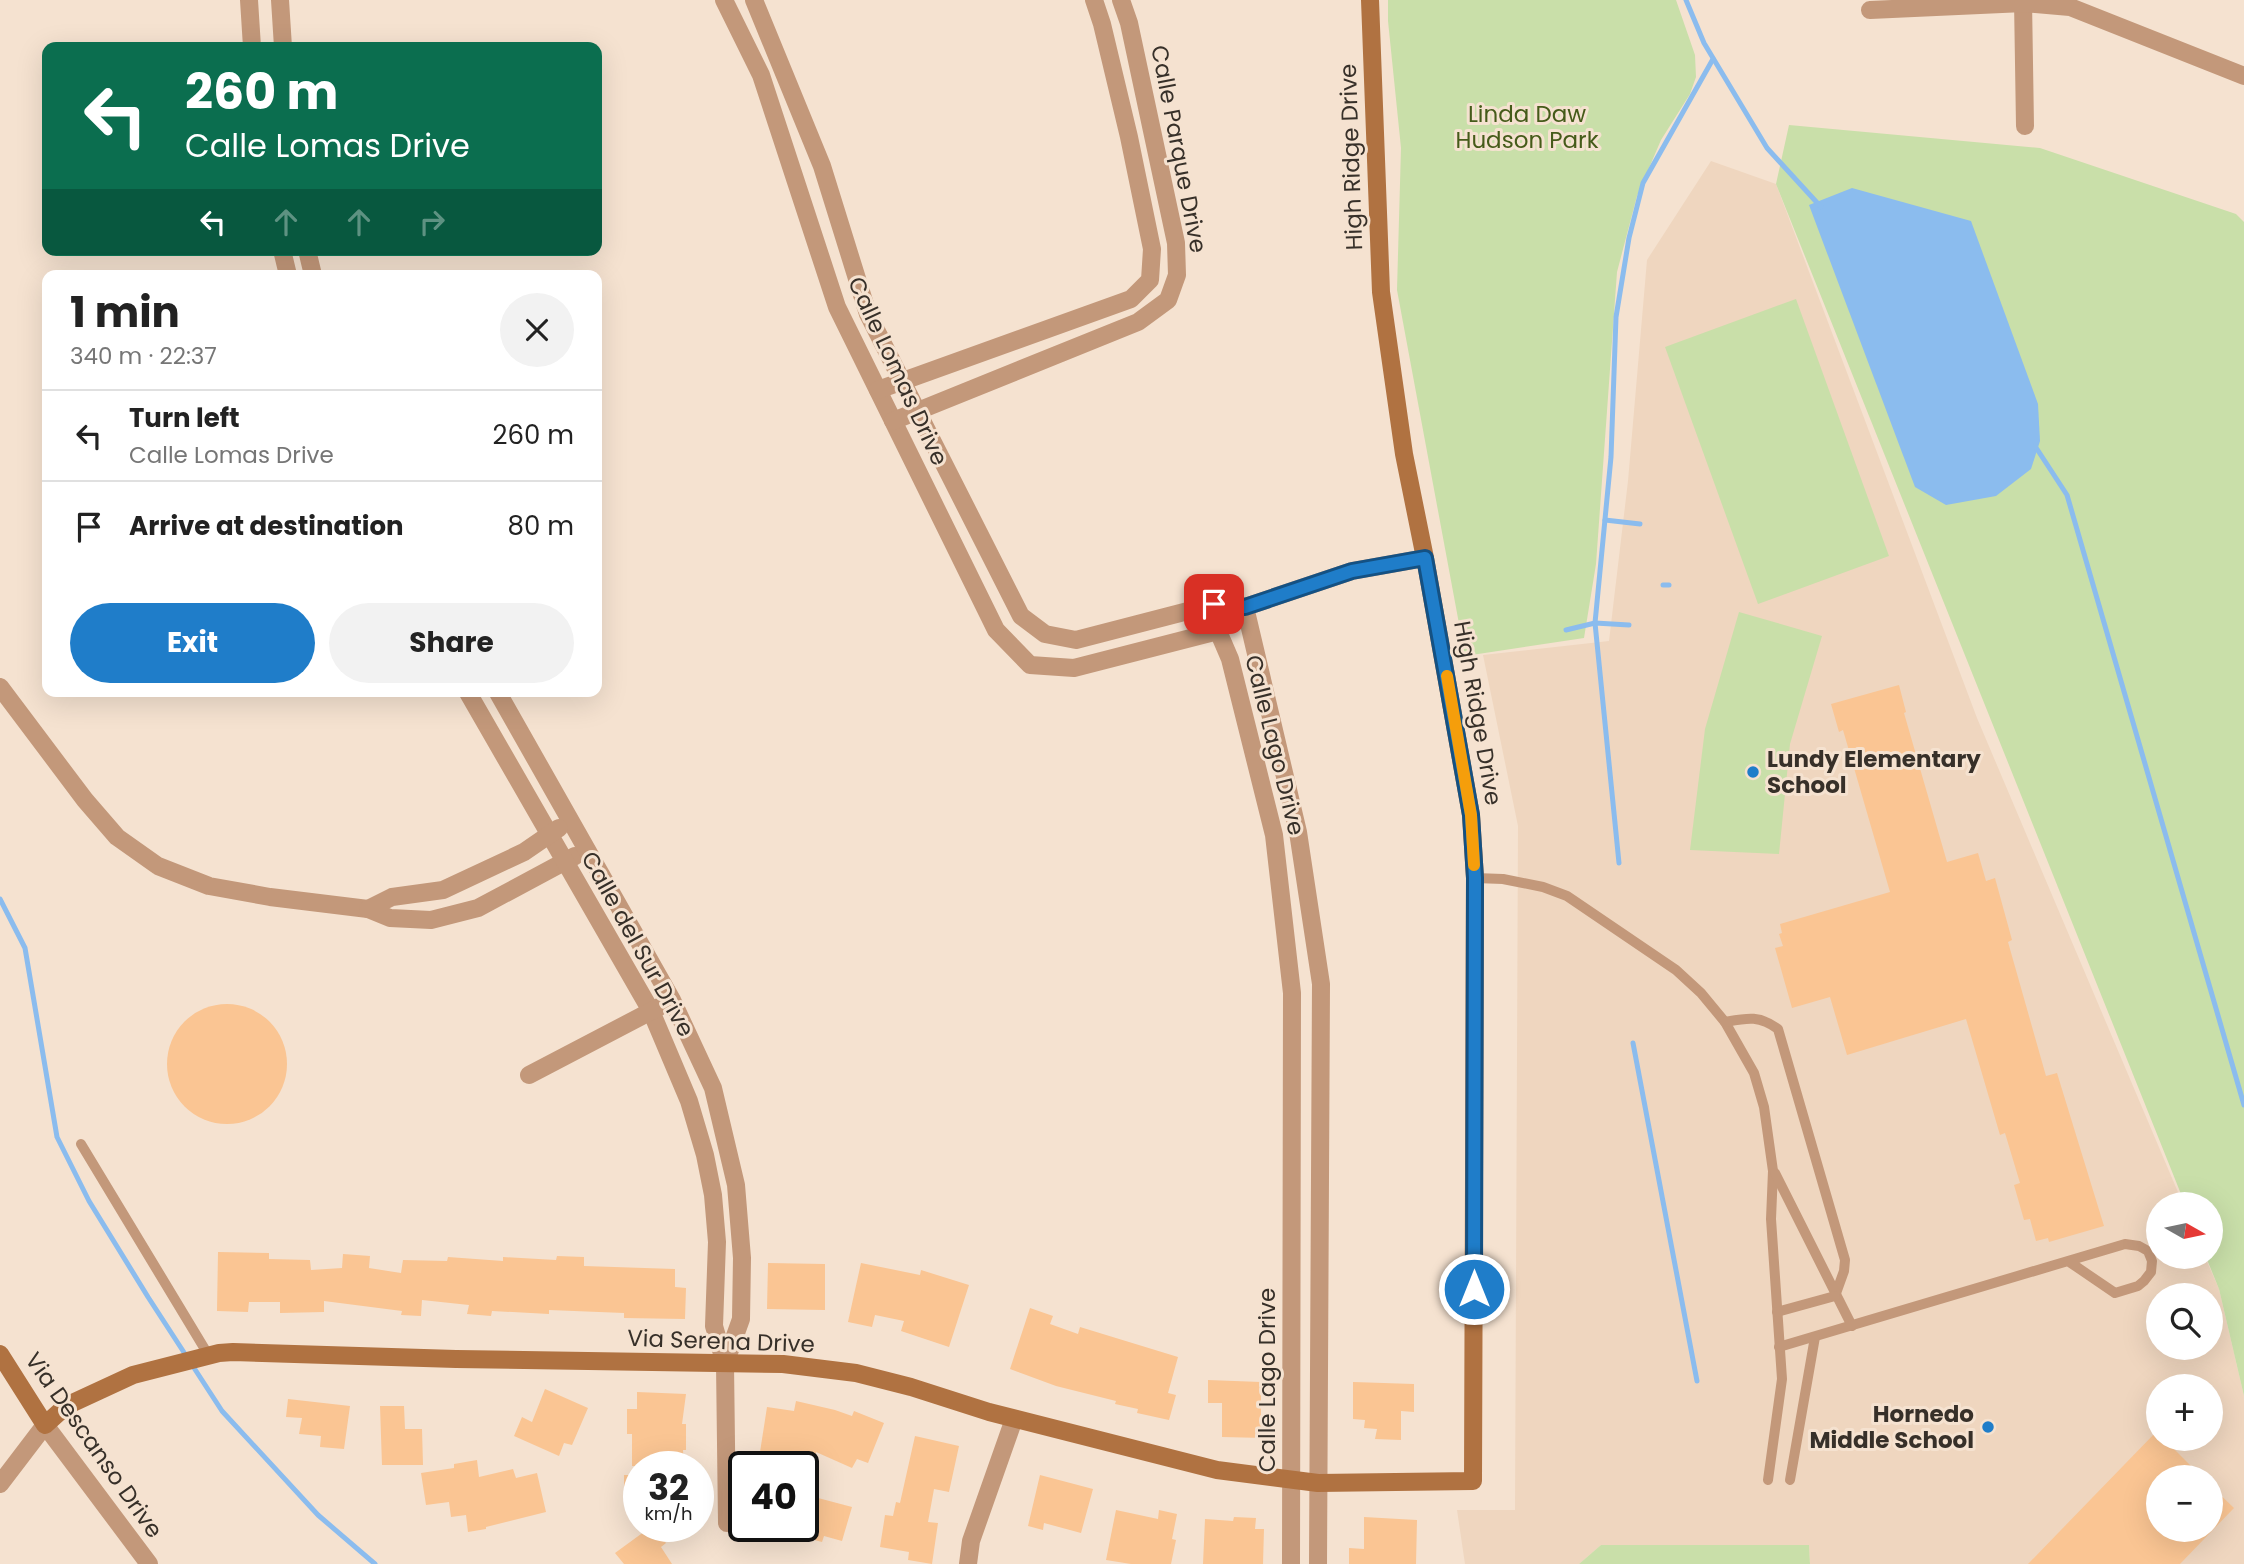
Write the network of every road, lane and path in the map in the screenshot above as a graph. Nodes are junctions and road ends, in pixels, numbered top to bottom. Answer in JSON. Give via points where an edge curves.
{"nodes":[{"id":1,"x":249,"y":0,"type":"edge"},
{"id":2,"x":280,"y":0,"type":"edge"},
{"id":3,"x":724,"y":0,"type":"edge"},
{"id":4,"x":754,"y":0,"type":"edge"},
{"id":5,"x":1094,"y":0,"type":"edge"},
{"id":6,"x":1121,"y":0,"type":"edge"},
{"id":7,"x":1370,"y":0,"type":"edge"},
{"id":8,"x":2024,"y":1,"type":"edge"},
{"id":9,"x":1870,"y":10,"type":"dead end"},
{"id":10,"x":252,"y":42,"type":"edge"},
{"id":11,"x":283,"y":42,"type":"edge"},
{"id":12,"x":784,"y":70,"type":"junction"},
{"id":13,"x":761,"y":75,"type":"junction"},
{"id":14,"x":2244,"y":76,"type":"edge"},
{"id":15,"x":2025,"y":126,"type":"dead end"},
{"id":16,"x":1150,"y":280,"type":"junction"},
{"id":17,"x":1172,"y":287,"type":"junction"},
{"id":18,"x":902,"y":382,"type":"junction"},
{"id":19,"x":878,"y":390,"type":"junction"},
{"id":20,"x":917,"y":412,"type":"junction"},
{"id":21,"x":893,"y":421,"type":"junction"},
{"id":22,"x":987,"y":550,"type":"junction"},
{"id":23,"x":1425,"y":558,"type":"junction"},
{"id":24,"x":963,"y":564,"type":"junction"},
{"id":25,"x":1214,"y":604,"type":"junction"},
{"id":26,"x":1245,"y":607,"type":"junction"},
{"id":27,"x":1218,"y":631,"type":"junction"},
{"id":28,"x":1045,"y":635,"type":"junction"},
{"id":29,"x":1030,"y":665,"type":"junction"},
{"id":30,"x":0,"y":687,"type":"edge"},
{"id":31,"x":470,"y":697,"type":"edge"},
{"id":32,"x":500,"y":697,"type":"edge"},
{"id":33,"x":570,"y":821,"type":"junction"},
{"id":34,"x":549,"y":835,"type":"junction"},
{"id":35,"x":586,"y":849,"type":"junction"},
{"id":36,"x":565,"y":863,"type":"junction"},
{"id":37,"x":1475,"y":878,"type":"junction"},
{"id":38,"x":427,"y":892,"type":"junction"},
{"id":39,"x":1308,"y":897,"type":"junction"},
{"id":40,"x":1282,"y":899,"type":"junction"},
{"id":41,"x":368,"y":909,"type":"junction"},
{"id":42,"x":431,"y":920,"type":"junction"},
{"id":43,"x":672,"y":1000,"type":"junction"},
{"id":44,"x":651,"y":1011,"type":"junction"},
{"id":45,"x":1725,"y":1022,"type":"junction"},
{"id":46,"x":528,"y":1075,"type":"dead end"},
{"id":47,"x":81,"y":1144,"type":"dead end"},
{"id":48,"x":1773,"y":1171,"type":"junction"},
{"id":49,"x":1292,"y":1197,"type":"junction"},
{"id":50,"x":1320,"y":1198,"type":"junction"},
{"id":51,"x":2068,"y":1261,"type":"junction"},
{"id":52,"x":1835,"y":1296,"type":"junction"},
{"id":53,"x":1777,"y":1312,"type":"junction"},
{"id":54,"x":1852,"y":1326,"type":"junction"},
{"id":55,"x":1815,"y":1337,"type":"junction"},
{"id":56,"x":1779,"y":1348,"type":"junction"},
{"id":57,"x":0,"y":1354,"type":"edge"},
{"id":58,"x":214,"y":1355,"type":"junction"},
{"id":59,"x":725,"y":1364,"type":"junction"},
{"id":60,"x":1014,"y":1419,"type":"junction"},
{"id":61,"x":46,"y":1424,"type":"junction"},
{"id":62,"x":1291,"y":1480,"type":"junction"},
{"id":63,"x":1769,"y":1480,"type":"dead end"},
{"id":64,"x":1790,"y":1480,"type":"dead end"},
{"id":65,"x":1473,"y":1481,"type":"joint"},
{"id":66,"x":1318,"y":1483,"type":"junction"},
{"id":67,"x":0,"y":1484,"type":"edge"},
{"id":68,"x":727,"y":1522,"type":"dead end"},
{"id":69,"x":149,"y":1564,"type":"edge"},
{"id":70,"x":968,"y":1564,"type":"edge"},
{"id":71,"x":1291,"y":1564,"type":"edge"},
{"id":72,"x":1318,"y":1564,"type":"edge"}],
"edges":[{"from":1,"to":10,"type":"street"},
{"from":2,"to":11,"type":"street"},
{"from":3,"to":13,"type":"street","name":"Calle Lomas Drive"},
{"from":4,"to":12,"type":"street","name":"Calle Lomas Drive"},
{"from":5,"to":16,"type":"street","name":"Calle Parque Drive","via":[[1132,149],[1152,249]]},
{"from":6,"to":17,"type":"street","name":"Calle Parque Drive","via":[[1176,243],[1177,275]]},
{"from":7,"to":23,"type":"street","name":"High Ridge Drive","via":[[1381,292],[1404,454]]},
{"from":8,"to":9,"type":"street"},
{"from":8,"to":14,"type":"street","via":[[2070,7]]},
{"from":8,"to":15,"type":"street"},
{"from":12,"to":13,"type":"street"},
{"from":12,"to":18,"type":"street","name":"Calle Lomas Drive","via":[[822,166],[868,314]]},
{"from":13,"to":19,"type":"street","name":"Calle Lomas Drive","via":[[837,307]]},
{"from":16,"to":17,"type":"street"},
{"from":16,"to":18,"type":"street","via":[[1131,299]]},
{"from":17,"to":20,"type":"street","via":[[1168,300],[1139,322]]},
{"from":18,"to":19,"type":"street"},
{"from":18,"to":20,"type":"street","name":"Calle Lomas Drive"},
{"from":19,"to":21,"type":"street","name":"Calle Lomas Drive"},
{"from":20,"to":21,"type":"street"},
{"from":20,"to":22,"type":"street","name":"Calle Lomas Drive"},
{"from":21,"to":24,"type":"street","name":"Calle Lomas Drive"},
{"from":22,"to":24,"type":"street"},
{"from":22,"to":28,"type":"street","name":"Calle Lomas Drive","via":[[1021,616]]},
{"from":23,"to":26,"type":"street","via":[[1352,571]]},
{"from":23,"to":37,"type":"street","name":"High Ridge Drive","via":[[1471,815]]},
{"from":24,"to":29,"type":"street","name":"Calle Lomas Drive","via":[[996,630]]},
{"from":25,"to":26,"type":"street"},
{"from":25,"to":27,"type":"street","name":"Calle Lago Drive"},
{"from":25,"to":28,"type":"street","via":[[1076,640]]},
{"from":26,"to":27,"type":"street"},
{"from":26,"to":39,"type":"street","name":"Calle Lago Drive","via":[[1298,832]]},
{"from":27,"to":29,"type":"street","via":[[1074,668]]},
{"from":27,"to":40,"type":"street","name":"Calle Lago Drive","via":[[1230,659],[1274,835]]},
{"from":28,"to":29,"type":"street"},
{"from":30,"to":41,"type":"street","via":[[117,837],[158,866],[209,886]]},
{"from":31,"to":34,"type":"street","name":"Calle del Sur Drive"},
{"from":32,"to":33,"type":"street","name":"Calle del Sur Drive"},
{"from":33,"to":34,"type":"street"},
{"from":33,"to":35,"type":"street","name":"Calle del Sur Drive"},
{"from":34,"to":36,"type":"street","name":"Calle del Sur Drive"},
{"from":34,"to":38,"type":"street","via":[[484,872]]},
{"from":35,"to":36,"type":"street"},
{"from":35,"to":43,"type":"street","name":"Calle del Sur Drive"},
{"from":36,"to":42,"type":"street","via":[[478,908]]},
{"from":36,"to":44,"type":"street","name":"Calle del Sur Drive"},
{"from":37,"to":45,"type":"lane","via":[[1503,879],[1567,896],[1676,970]]},
{"from":37,"to":65,"type":"street","name":"High Ridge Drive"},
{"from":38,"to":41,"type":"street","via":[[393,897]]},
{"from":38,"to":42,"type":"street"},
{"from":39,"to":40,"type":"street"},
{"from":39,"to":50,"type":"street","name":"Calle Lago Drive","via":[[1321,984]]},
{"from":40,"to":49,"type":"street","name":"Calle Lago Drive","via":[[1292,993]]},
{"from":41,"to":42,"type":"street","via":[[390,918]]},
{"from":43,"to":44,"type":"street"},
{"from":43,"to":59,"type":"street","name":"Calle del Sur Drive","via":[[713,1088],[736,1185],[741,1319]]},
{"from":44,"to":46,"type":"street"},
{"from":44,"to":59,"type":"street","name":"Calle del Sur Drive","via":[[690,1101],[705,1155],[716,1242],[714,1326]]},
{"from":45,"to":48,"type":"lane","via":[[1754,1073]]},
{"from":45,"to":52,"type":"lane","via":[[1766,1020],[1778,1029],[1845,1260]]},
{"from":47,"to":58,"type":"lane"},
{"from":48,"to":52,"type":"lane"},
{"from":48,"to":53,"type":"lane"},
{"from":49,"to":50,"type":"street"},
{"from":49,"to":62,"type":"street","name":"Calle Lago Drive"},
{"from":50,"to":66,"type":"street","name":"Calle Lago Drive"},
{"from":51,"to":51,"type":"lane","via":[[2125,1244],[2148,1251],[2152,1261],[2144,1281],[2115,1293]]},
{"from":51,"to":54,"type":"lane"},
{"from":52,"to":53,"type":"lane"},
{"from":52,"to":54,"type":"lane"},
{"from":53,"to":56,"type":"lane"},
{"from":54,"to":55,"type":"lane"},
{"from":55,"to":56,"type":"lane"},
{"from":55,"to":64,"type":"lane"},
{"from":56,"to":63,"type":"lane","via":[[1782,1379]]},
{"from":57,"to":61,"type":"street","name":"Via Descanso Drive"},
{"from":58,"to":59,"type":"street","name":"Via Serena Drive"},
{"from":58,"to":61,"type":"street","name":"Via Serena Drive","via":[[133,1375],[66,1406]]},
{"from":59,"to":60,"type":"street","name":"Via Serena Drive","via":[[783,1364],[856,1373]]},
{"from":59,"to":68,"type":"street","name":"Calle del Sur Drive"},
{"from":60,"to":62,"type":"street","name":"Via Serena Drive","via":[[1217,1470]]},
{"from":60,"to":70,"type":"street","via":[[971,1541]]},
{"from":61,"to":67,"type":"street","name":"Via Serena Drive"},
{"from":61,"to":69,"type":"street","name":"Via Descanso Drive"},
{"from":62,"to":66,"type":"street","name":"Via Serena Drive"},
{"from":62,"to":71,"type":"street","name":"Calle Lago Drive"},
{"from":65,"to":66,"type":"street","name":"Via Serena Drive"},
{"from":66,"to":72,"type":"street","name":"Calle Lago Drive"}]}
